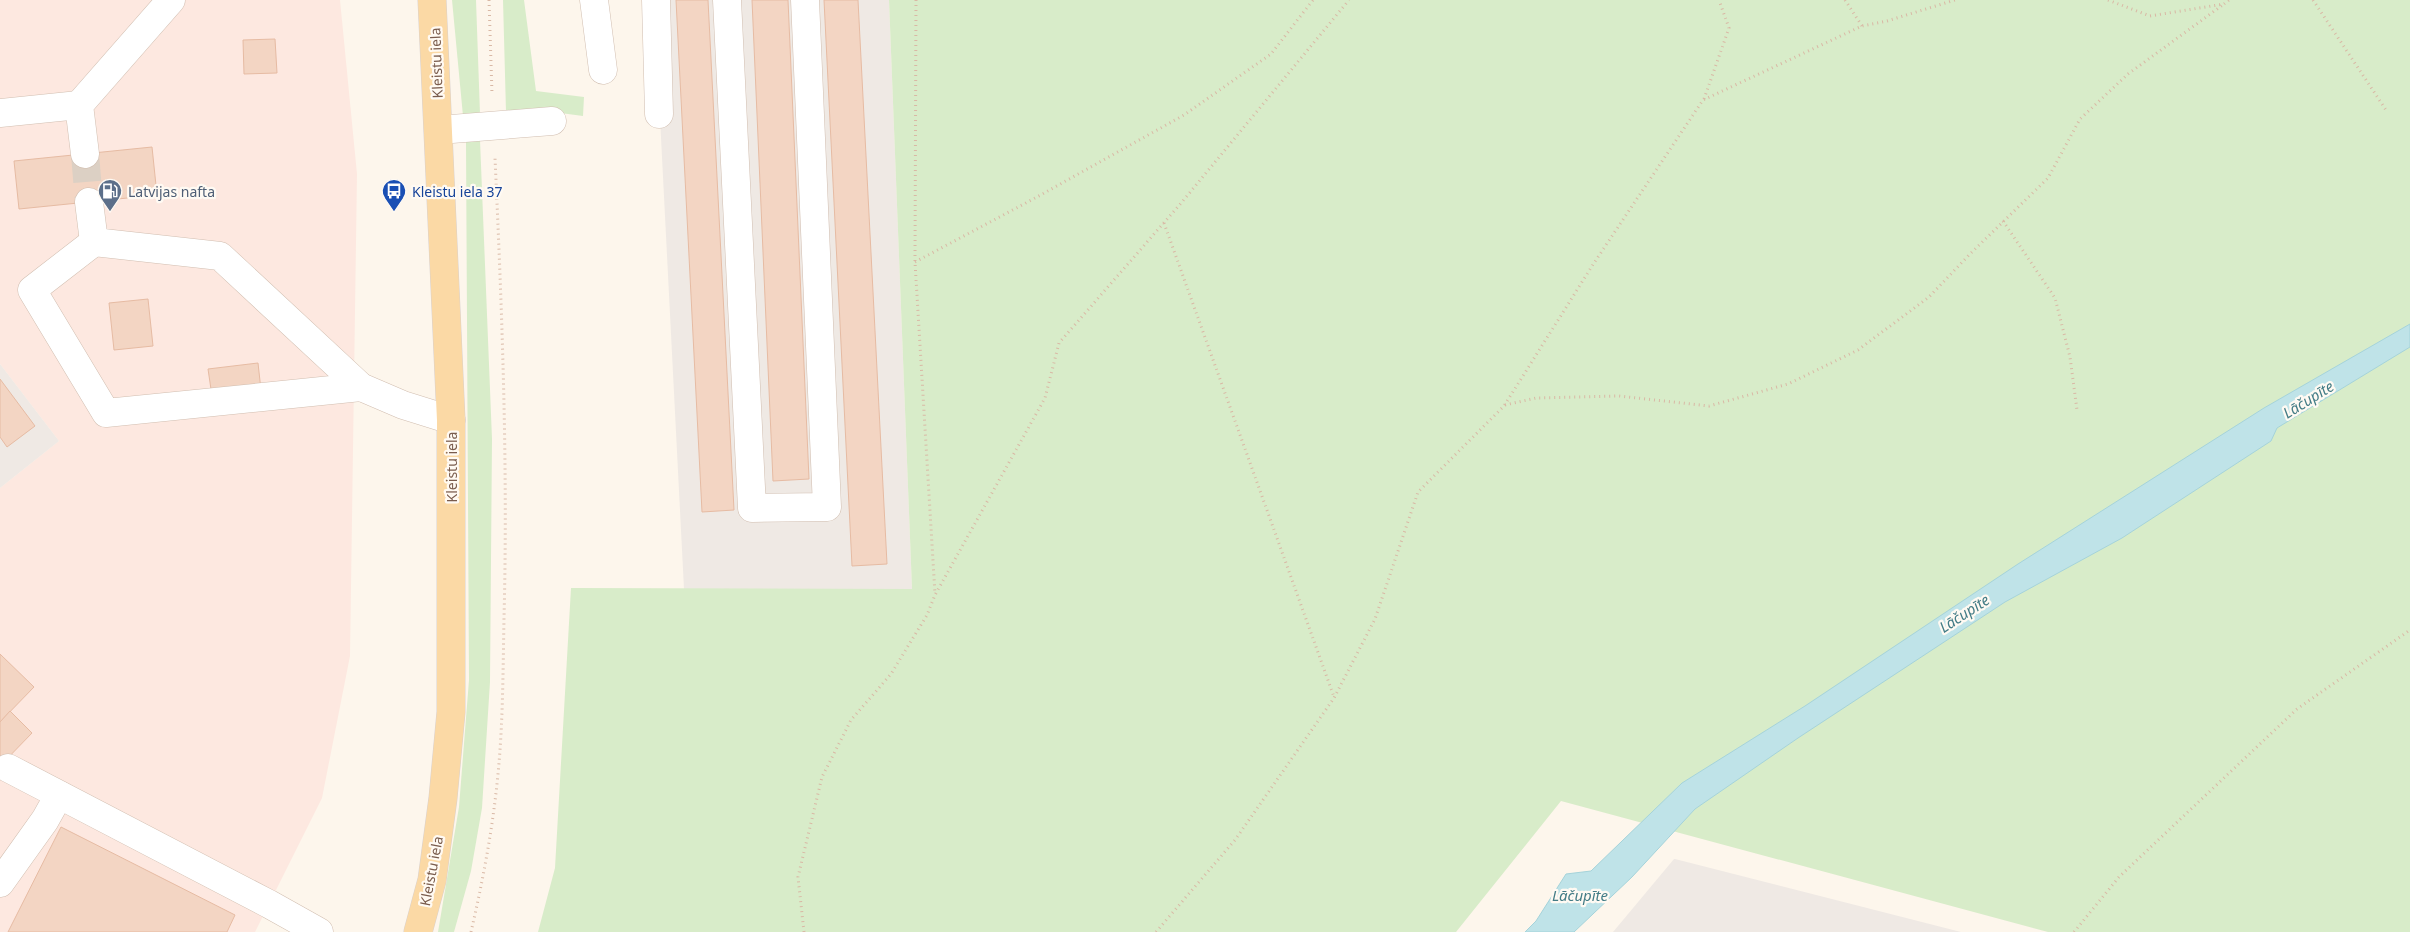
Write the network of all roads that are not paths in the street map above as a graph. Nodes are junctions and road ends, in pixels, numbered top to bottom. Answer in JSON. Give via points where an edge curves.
{"nodes":[{"id":1,"x":171,"y":0,"type":"edge"},
{"id":2,"x":432,"y":0,"type":"edge"},
{"id":3,"x":594,"y":0,"type":"edge"},
{"id":4,"x":656,"y":0,"type":"edge"},
{"id":5,"x":726,"y":0,"type":"edge"},
{"id":6,"x":805,"y":0,"type":"edge"},
{"id":7,"x":603,"y":70,"type":"dead end"},
{"id":8,"x":79,"y":105,"type":"junction"},
{"id":9,"x":0,"y":113,"type":"edge"},
{"id":10,"x":659,"y":114,"type":"dead end"},
{"id":11,"x":552,"y":121,"type":"dead end"},
{"id":12,"x":439,"y":130,"type":"junction"},
{"id":13,"x":85,"y":154,"type":"tunnel mouth"},
{"id":14,"x":90,"y":202,"type":"tunnel mouth"},
{"id":15,"x":94,"y":242,"type":"junction"},
{"id":16,"x":361,"y":387,"type":"junction"},
{"id":17,"x":451,"y":420,"type":"junction"},
{"id":18,"x":8,"y":768,"type":"dead end"},
{"id":19,"x":59,"y":795,"type":"junction"},
{"id":20,"x":0,"y":883,"type":"edge"},
{"id":21,"x":319,"y":932,"type":"edge"},
{"id":22,"x":418,"y":932,"type":"edge"}],
"edges":[{"from":1,"to":8,"type":"lane"},
{"from":2,"to":12,"type":"main road","name":"Kleistu iela"},
{"from":3,"to":7,"type":"lane"},
{"from":4,"to":10,"type":"lane"},
{"from":5,"to":6,"type":"lane","via":[[752,508],[827,507]]},
{"from":8,"to":9,"type":"lane"},
{"from":8,"to":13,"type":"lane"},
{"from":11,"to":12,"type":"lane"},
{"from":12,"to":17,"type":"main road","name":"Kleistu iela"},
{"from":14,"to":15,"type":"lane"},
{"from":15,"to":16,"type":"lane","via":[[220,256]]},
{"from":15,"to":16,"type":"lane","via":[[32,290],[106,413]]},
{"from":16,"to":17,"type":"lane"},
{"from":17,"to":22,"type":"main road","name":"Kleistu iela","via":[[451,712],[432,880]]},
{"from":18,"to":19,"type":"lane"},
{"from":19,"to":20,"type":"lane"},
{"from":19,"to":21,"type":"lane"}]}
